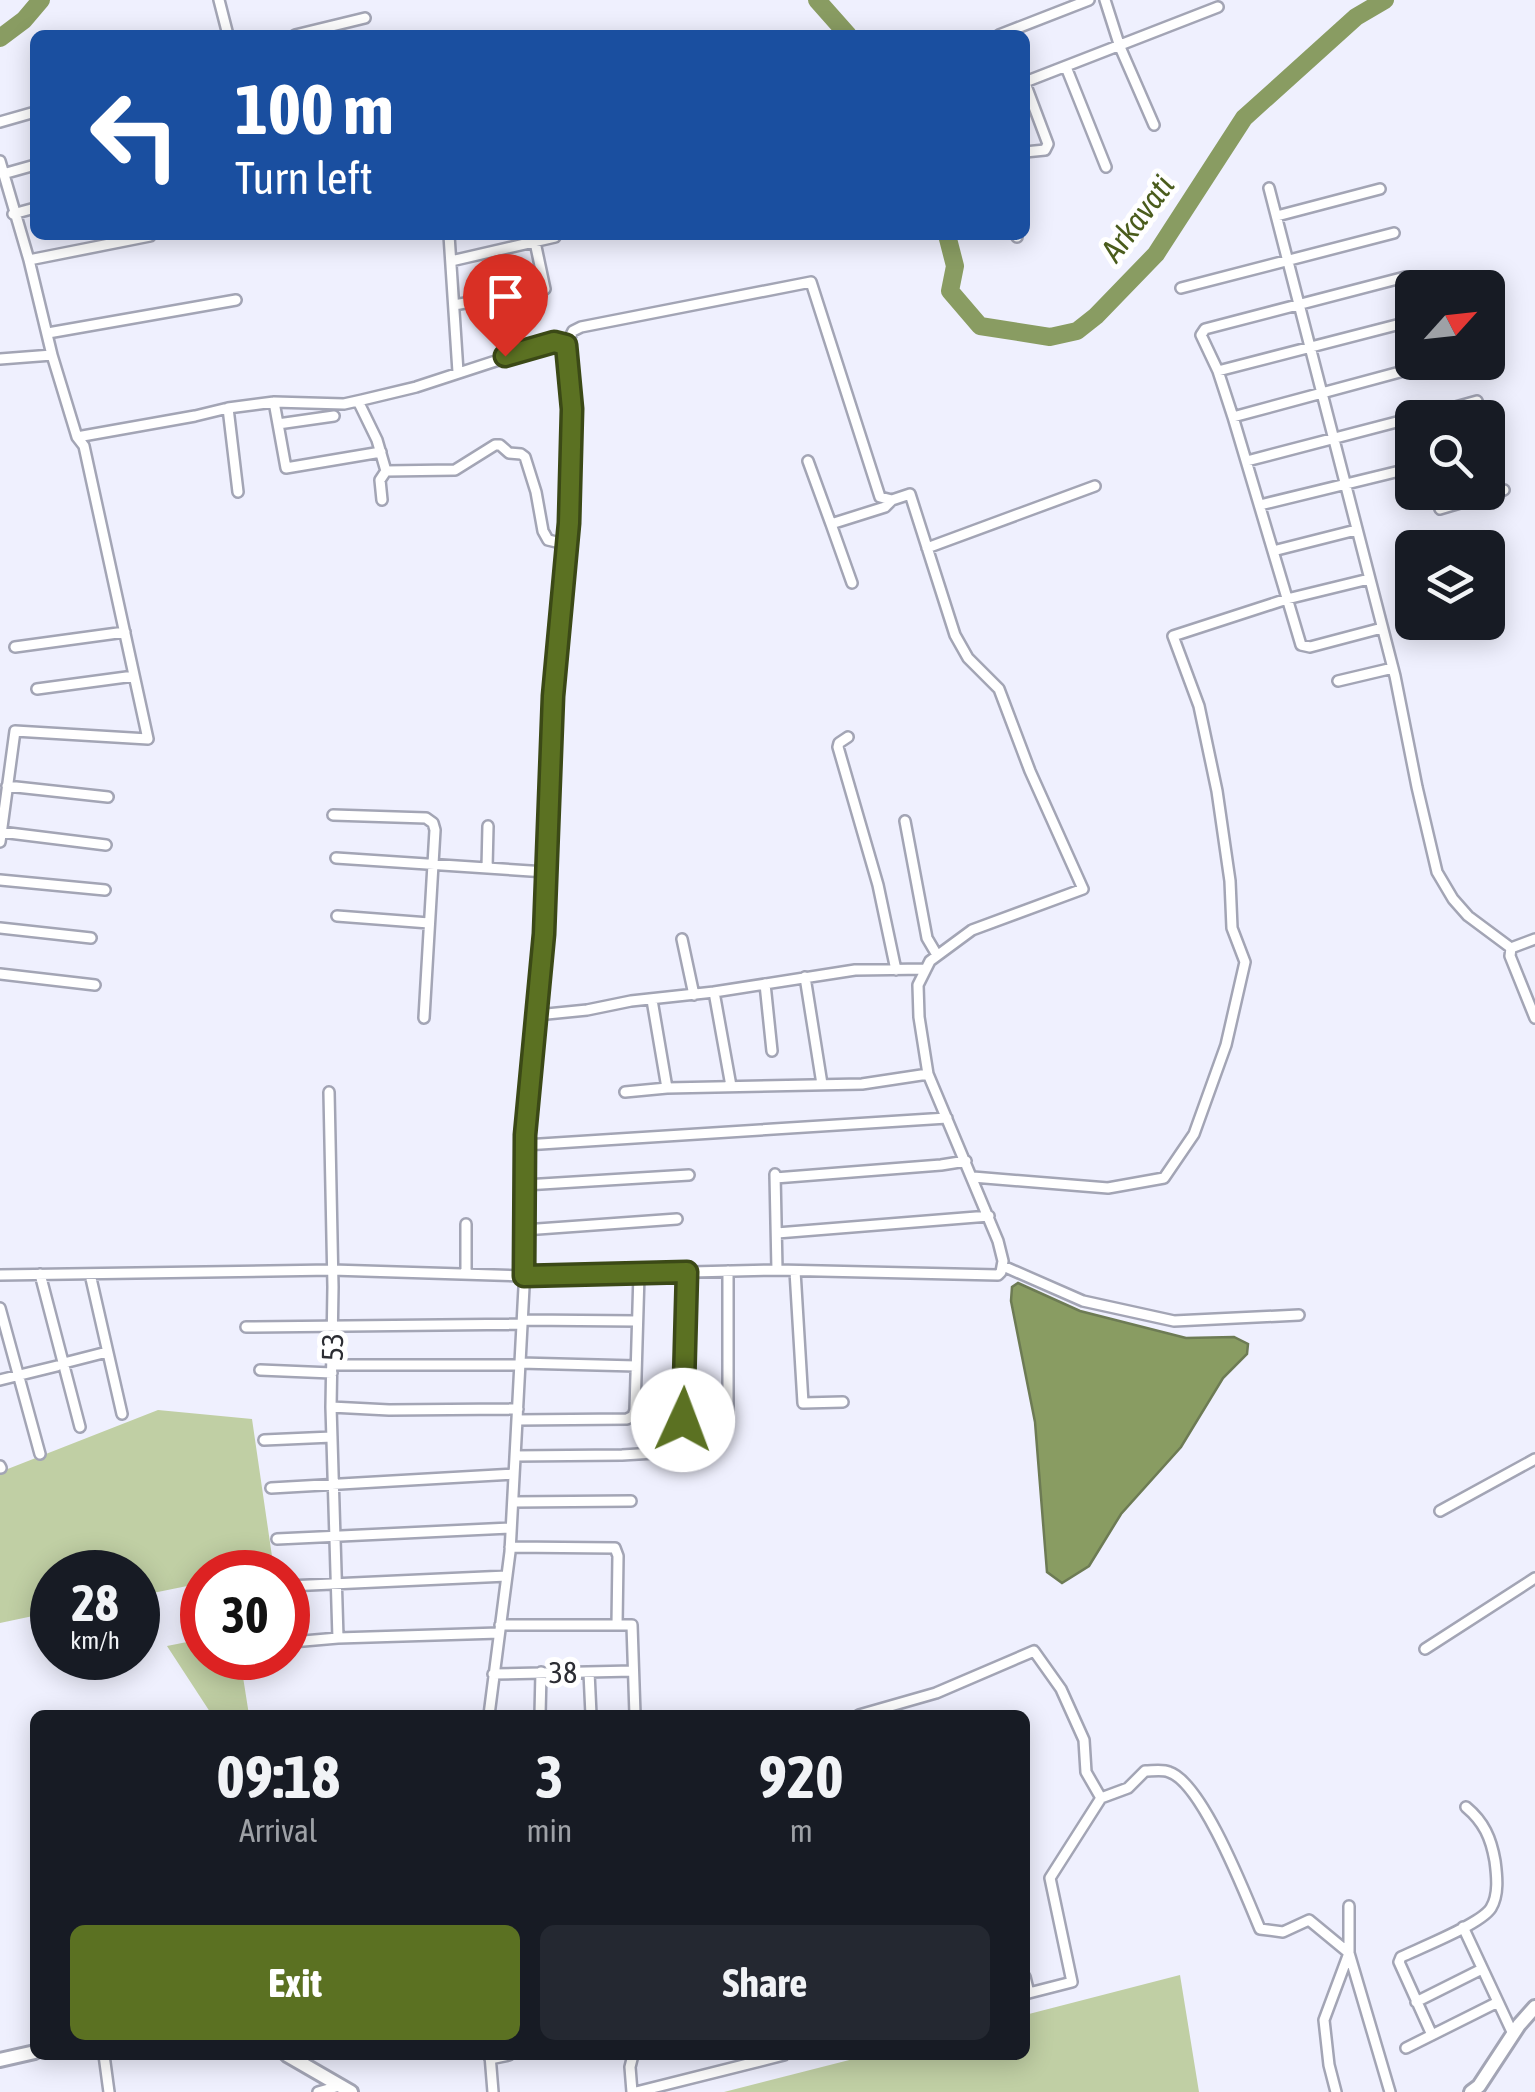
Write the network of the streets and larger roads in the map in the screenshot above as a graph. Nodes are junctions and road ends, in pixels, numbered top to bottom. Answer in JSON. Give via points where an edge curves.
{"nodes":[{"id":1,"x":219,"y":0,"type":"edge"},
{"id":2,"x":1089,"y":0,"type":"edge"},
{"id":3,"x":1105,"y":0,"type":"edge"},
{"id":4,"x":1218,"y":7,"type":"dead end"},
{"id":5,"x":365,"y":18,"type":"dead end"},
{"id":6,"x":227,"y":30,"type":"edge"},
{"id":7,"x":316,"y":30,"type":"edge"},
{"id":8,"x":1012,"y":30,"type":"edge"},
{"id":9,"x":1120,"y":46,"type":"junction"},
{"id":10,"x":1066,"y":67,"type":"junction"},
{"id":11,"x":1030,"y":80,"type":"edge"},
{"id":12,"x":1030,"y":95,"type":"edge"},
{"id":13,"x":30,"y":113,"type":"edge"},
{"id":14,"x":0,"y":122,"type":"edge"},
{"id":15,"x":1154,"y":125,"type":"dead end"},
{"id":16,"x":1030,"y":151,"type":"edge"},
{"id":17,"x":0,"y":162,"type":"edge"},
{"id":18,"x":30,"y":166,"type":"edge"},
{"id":19,"x":1106,"y":167,"type":"dead end"},
{"id":20,"x":4,"y":174,"type":"junction"},
{"id":21,"x":1270,"y":188,"type":"dead end"},
{"id":22,"x":1380,"y":190,"type":"dead end"},
{"id":23,"x":30,"y":209,"type":"edge"},
{"id":24,"x":14,"y":214,"type":"junction"},
{"id":25,"x":1276,"y":216,"type":"junction"},
{"id":26,"x":1394,"y":233,"type":"dead end"},
{"id":27,"x":130,"y":240,"type":"edge"},
{"id":28,"x":450,"y":240,"type":"edge"},
{"id":29,"x":543,"y":240,"type":"edge"},
{"id":30,"x":535,"y":242,"type":"junction"},
{"id":31,"x":29,"y":260,"type":"junction"},
{"id":32,"x":451,"y":261,"type":"junction"},
{"id":33,"x":1288,"y":261,"type":"junction"},
{"id":34,"x":1395,"y":280,"type":"edge"},
{"id":35,"x":1181,"y":288,"type":"dead end"},
{"id":36,"x":236,"y":300,"type":"dead end"},
{"id":37,"x":1299,"y":304,"type":"junction"},
{"id":38,"x":454,"y":305,"type":"junction"},
{"id":39,"x":1395,"y":326,"type":"edge"},
{"id":40,"x":48,"y":333,"type":"junction"},
{"id":41,"x":566,"y":345,"type":"junction"},
{"id":42,"x":1310,"y":348,"type":"junction"},
{"id":43,"x":52,"y":355,"type":"junction"},
{"id":44,"x":0,"y":359,"type":"edge"},
{"id":45,"x":458,"y":372,"type":"junction"},
{"id":46,"x":1218,"y":372,"type":"junction"},
{"id":47,"x":1395,"y":373,"type":"edge"},
{"id":48,"x":1322,"y":392,"type":"junction"},
{"id":49,"x":358,"y":401,"type":"junction"},
{"id":50,"x":274,"y":402,"type":"junction"},
{"id":51,"x":228,"y":408,"type":"junction"},
{"id":52,"x":334,"y":416,"type":"dead end"},
{"id":53,"x":1233,"y":417,"type":"junction"},
{"id":54,"x":1395,"y":423,"type":"edge"},
{"id":55,"x":278,"y":424,"type":"junction"},
{"id":56,"x":77,"y":436,"type":"junction"},
{"id":57,"x":1333,"y":439,"type":"junction"},
{"id":58,"x":381,"y":452,"type":"junction"},
{"id":59,"x":808,"y":461,"type":"dead end"},
{"id":60,"x":1247,"y":461,"type":"junction"},
{"id":61,"x":386,"y":471,"type":"junction"},
{"id":62,"x":1395,"y":472,"type":"edge"},
{"id":63,"x":1345,"y":485,"type":"junction"},
{"id":64,"x":1095,"y":486,"type":"dead end"},
{"id":65,"x":238,"y":492,"type":"dead end"},
{"id":66,"x":382,"y":500,"type":"dead end"},
{"id":67,"x":892,"y":500,"type":"junction"},
{"id":68,"x":1260,"y":505,"type":"junction"},
{"id":69,"x":831,"y":524,"type":"junction"},
{"id":70,"x":1356,"y":530,"type":"junction"},
{"id":71,"x":566,"y":544,"type":"junction"},
{"id":72,"x":927,"y":548,"type":"junction"},
{"id":73,"x":1273,"y":551,"type":"junction"},
{"id":74,"x":1370,"y":579,"type":"junction"},
{"id":75,"x":852,"y":582,"type":"dead end"},
{"id":76,"x":1288,"y":599,"type":"junction"},
{"id":77,"x":1382,"y":628,"type":"junction"},
{"id":78,"x":125,"y":632,"type":"junction"},
{"id":79,"x":15,"y":646,"type":"dead end"},
{"id":80,"x":1393,"y":668,"type":"junction"},
{"id":81,"x":134,"y":676,"type":"junction"},
{"id":82,"x":1338,"y":682,"type":"dead end"},
{"id":83,"x":36,"y":688,"type":"dead end"},
{"id":84,"x":848,"y":738,"type":"dead end"},
{"id":85,"x":7,"y":786,"type":"junction"},
{"id":86,"x":108,"y":797,"type":"dead end"},
{"id":87,"x":333,"y":815,"type":"dead end"},
{"id":88,"x":904,"y":821,"type":"dead end"},
{"id":89,"x":488,"y":826,"type":"dead end"},
{"id":90,"x":1,"y":837,"type":"edge"},
{"id":91,"x":106,"y":845,"type":"dead end"},
{"id":92,"x":336,"y":858,"type":"dead end"},
{"id":93,"x":433,"y":865,"type":"junction"},
{"id":94,"x":487,"y":868,"type":"junction"},
{"id":95,"x":546,"y":872,"type":"junction"},
{"id":96,"x":0,"y":880,"type":"edge"},
{"id":97,"x":105,"y":890,"type":"dead end"},
{"id":98,"x":336,"y":916,"type":"dead end"},
{"id":99,"x":430,"y":923,"type":"junction"},
{"id":100,"x":0,"y":928,"type":"edge"},
{"id":101,"x":90,"y":938,"type":"dead end"},
{"id":102,"x":1535,"y":939,"type":"edge"},
{"id":103,"x":682,"y":940,"type":"dead end"},
{"id":104,"x":1511,"y":948,"type":"junction"},
{"id":105,"x":937,"y":955,"type":"junction"},
{"id":106,"x":896,"y":970,"type":"junction"},
{"id":107,"x":926,"y":970,"type":"junction"},
{"id":108,"x":0,"y":974,"type":"edge"},
{"id":109,"x":805,"y":977,"type":"junction"},
{"id":110,"x":764,"y":984,"type":"junction"},
{"id":111,"x":95,"y":986,"type":"dead end"},
{"id":112,"x":714,"y":992,"type":"junction"},
{"id":113,"x":694,"y":995,"type":"junction"},
{"id":114,"x":652,"y":1000,"type":"junction"},
{"id":115,"x":537,"y":1015,"type":"junction"},
{"id":116,"x":424,"y":1018,"type":"dead end"},
{"id":117,"x":1535,"y":1018,"type":"edge"},
{"id":118,"x":772,"y":1052,"type":"dead end"},
{"id":119,"x":928,"y":1074,"type":"junction"},
{"id":120,"x":822,"y":1084,"type":"junction"},
{"id":121,"x":731,"y":1086,"type":"junction"},
{"id":122,"x":667,"y":1088,"type":"junction"},
{"id":123,"x":329,"y":1092,"type":"dead end"},
{"id":124,"x":624,"y":1092,"type":"dead end"},
{"id":125,"x":948,"y":1118,"type":"junction"},
{"id":126,"x":525,"y":1145,"type":"junction"},
{"id":127,"x":966,"y":1161,"type":"junction"},
{"id":128,"x":689,"y":1175,"type":"dead end"},
{"id":129,"x":973,"y":1177,"type":"junction"},
{"id":130,"x":525,"y":1184,"type":"junction"},
{"id":131,"x":989,"y":1216,"type":"junction"},
{"id":132,"x":677,"y":1218,"type":"dead end"},
{"id":133,"x":466,"y":1224,"type":"dead end"},
{"id":134,"x":524,"y":1230,"type":"junction"},
{"id":135,"x":776,"y":1232,"type":"junction"},
{"id":136,"x":332,"y":1270,"type":"junction"},
{"id":137,"x":778,"y":1270,"type":"junction"},
{"id":138,"x":795,"y":1270,"type":"junction"},
{"id":139,"x":1000,"y":1270,"type":"junction"},
{"id":140,"x":687,"y":1272,"type":"junction"},
{"id":141,"x":728,"y":1272,"type":"junction"},
{"id":142,"x":0,"y":1274,"type":"edge"},
{"id":143,"x":40,"y":1274,"type":"junction"},
{"id":144,"x":90,"y":1274,"type":"junction"},
{"id":145,"x":466,"y":1274,"type":"junction"},
{"id":146,"x":639,"y":1274,"type":"junction"},
{"id":147,"x":524,"y":1276,"type":"junction"},
{"id":148,"x":0,"y":1308,"type":"edge"},
{"id":149,"x":1299,"y":1315,"type":"dead end"},
{"id":150,"x":638,"y":1321,"type":"junction"},
{"id":151,"x":522,"y":1322,"type":"junction"},
{"id":152,"x":332,"y":1326,"type":"junction"},
{"id":153,"x":246,"y":1327,"type":"dead end"},
{"id":154,"x":107,"y":1352,"type":"junction"},
{"id":155,"x":60,"y":1364,"type":"junction"},
{"id":156,"x":520,"y":1364,"type":"junction"},
{"id":157,"x":636,"y":1366,"type":"junction"},
{"id":158,"x":332,"y":1369,"type":"junction"},
{"id":159,"x":260,"y":1370,"type":"dead end"},
{"id":160,"x":18,"y":1376,"type":"junction"},
{"id":161,"x":0,"y":1380,"type":"edge"},
{"id":162,"x":843,"y":1402,"type":"dead end"},
{"id":163,"x":331,"y":1406,"type":"junction"},
{"id":164,"x":122,"y":1414,"type":"dead end"},
{"id":165,"x":518,"y":1414,"type":"junction"},
{"id":166,"x":728,"y":1414,"type":"dead end"},
{"id":167,"x":683,"y":1420,"type":"dead end"},
{"id":168,"x":80,"y":1427,"type":"dead end"},
{"id":169,"x":332,"y":1437,"type":"junction"},
{"id":170,"x":264,"y":1440,"type":"dead end"},
{"id":171,"x":655,"y":1453,"type":"dead end"},
{"id":172,"x":40,"y":1454,"type":"dead end"},
{"id":173,"x":515,"y":1456,"type":"junction"},
{"id":174,"x":1535,"y":1459,"type":"edge"},
{"id":175,"x":514,"y":1474,"type":"junction"},
{"id":176,"x":333,"y":1485,"type":"junction"},
{"id":177,"x":271,"y":1488,"type":"dead end"},
{"id":178,"x":631,"y":1501,"type":"dead end"},
{"id":179,"x":513,"y":1502,"type":"junction"},
{"id":180,"x":1440,"y":1511,"type":"dead end"},
{"id":181,"x":511,"y":1528,"type":"junction"},
{"id":182,"x":335,"y":1536,"type":"junction"},
{"id":183,"x":278,"y":1539,"type":"dead end"},
{"id":184,"x":510,"y":1547,"type":"junction"},
{"id":185,"x":507,"y":1576,"type":"junction"},
{"id":186,"x":1535,"y":1578,"type":"edge"},
{"id":187,"x":336,"y":1584,"type":"junction"},
{"id":188,"x":310,"y":1585,"type":"edge"},
{"id":189,"x":617,"y":1625,"type":"junction"},
{"id":190,"x":499,"y":1629,"type":"junction"},
{"id":191,"x":338,"y":1638,"type":"junction"},
{"id":192,"x":310,"y":1640,"type":"edge"},
{"id":193,"x":1425,"y":1648,"type":"dead end"},
{"id":194,"x":633,"y":1671,"type":"junction"},
{"id":195,"x":541,"y":1672,"type":"junction"},
{"id":196,"x":588,"y":1672,"type":"junction"},
{"id":197,"x":493,"y":1674,"type":"junction"},
{"id":198,"x":489,"y":1710,"type":"edge"},
{"id":199,"x":540,"y":1710,"type":"edge"},
{"id":200,"x":591,"y":1710,"type":"edge"},
{"id":201,"x":635,"y":1710,"type":"edge"},
{"id":202,"x":876,"y":1710,"type":"edge"},
{"id":203,"x":1101,"y":1798,"type":"junction"},
{"id":204,"x":1466,"y":1807,"type":"dead end"},
{"id":205,"x":1348,"y":1906,"type":"dead end"},
{"id":206,"x":1463,"y":1927,"type":"junction"},
{"id":207,"x":1348,"y":1952,"type":"junction"},
{"id":208,"x":1482,"y":1968,"type":"junction"},
{"id":209,"x":1030,"y":1992,"type":"edge"},
{"id":210,"x":1416,"y":2002,"type":"junction"},
{"id":211,"x":1498,"y":2002,"type":"junction"},
{"id":212,"x":1535,"y":2007,"type":"edge"},
{"id":213,"x":1513,"y":2034,"type":"junction"},
{"id":214,"x":1432,"y":2035,"type":"junction"},
{"id":215,"x":1406,"y":2048,"type":"dead end"},
{"id":216,"x":30,"y":2053,"type":"edge"},
{"id":217,"x":0,"y":2060,"type":"edge"},
{"id":218,"x":105,"y":2060,"type":"edge"},
{"id":219,"x":296,"y":2060,"type":"edge"},
{"id":220,"x":490,"y":2060,"type":"edge"},
{"id":221,"x":632,"y":2060,"type":"edge"},
{"id":222,"x":764,"y":2060,"type":"edge"},
{"id":223,"x":346,"y":2089,"type":"edge"},
{"id":224,"x":1477,"y":2090,"type":"edge"},
{"id":225,"x":108,"y":2092,"type":"edge"},
{"id":226,"x":318,"y":2092,"type":"edge"},
{"id":227,"x":493,"y":2092,"type":"edge"},
{"id":228,"x":634,"y":2092,"type":"edge"},
{"id":229,"x":1336,"y":2092,"type":"edge"},
{"id":230,"x":1390,"y":2092,"type":"edge"}],
"edges":[{"from":1,"to":6,"type":"street"},
{"from":2,"to":8,"type":"street"},
{"from":3,"to":9,"type":"street"},
{"from":4,"to":9,"type":"street"},
{"from":5,"to":7,"type":"street"},
{"from":9,"to":10,"type":"street"},
{"from":9,"to":15,"type":"street"},
{"from":10,"to":11,"type":"street"},
{"from":10,"to":19,"type":"street"},
{"from":12,"to":16,"type":"street","via":[[1048,144]]},
{"from":13,"to":14,"type":"street"},
{"from":17,"to":20,"type":"street"},
{"from":18,"to":20,"type":"street"},
{"from":20,"to":24,"type":"street"},
{"from":21,"to":25,"type":"street"},
{"from":22,"to":25,"type":"street"},
{"from":23,"to":24,"type":"street"},
{"from":24,"to":31,"type":"street"},
{"from":25,"to":33,"type":"street"},
{"from":26,"to":33,"type":"street"},
{"from":27,"to":31,"type":"street"},
{"from":28,"to":32,"type":"street"},
{"from":29,"to":30,"type":"street"},
{"from":30,"to":32,"type":"street"},
{"from":30,"to":38,"type":"street","via":[[545,289]]},
{"from":31,"to":40,"type":"street"},
{"from":32,"to":38,"type":"street"},
{"from":33,"to":35,"type":"street"},
{"from":33,"to":37,"type":"street"},
{"from":34,"to":37,"type":"street"},
{"from":36,"to":40,"type":"street"},
{"from":37,"to":42,"type":"street"},
{"from":37,"to":46,"type":"street","via":[[1202,330]]},
{"from":38,"to":45,"type":"street"},
{"from":39,"to":42,"type":"street"},
{"from":40,"to":43,"type":"street"},
{"from":41,"to":45,"type":"street","via":[[554,342]]},
{"from":41,"to":67,"type":"street","via":[[581,327],[811,282],[880,498]]},
{"from":41,"to":71,"type":"street","via":[[572,409]]},
{"from":42,"to":46,"type":"street"},
{"from":42,"to":48,"type":"street"},
{"from":43,"to":44,"type":"street"},
{"from":43,"to":56,"type":"street"},
{"from":45,"to":49,"type":"street"},
{"from":46,"to":53,"type":"street"},
{"from":47,"to":48,"type":"street"},
{"from":48,"to":53,"type":"street"},
{"from":48,"to":57,"type":"street"},
{"from":49,"to":50,"type":"street"},
{"from":49,"to":58,"type":"street"},
{"from":50,"to":51,"type":"street"},
{"from":50,"to":55,"type":"street"},
{"from":51,"to":56,"type":"street"},
{"from":51,"to":65,"type":"street"},
{"from":52,"to":55,"type":"street"},
{"from":53,"to":60,"type":"street"},
{"from":54,"to":57,"type":"street"},
{"from":55,"to":58,"type":"street","via":[[286,468]]},
{"from":56,"to":78,"type":"street"},
{"from":57,"to":60,"type":"street"},
{"from":57,"to":63,"type":"street"},
{"from":58,"to":61,"type":"street"},
{"from":59,"to":69,"type":"street"},
{"from":60,"to":68,"type":"street"},
{"from":61,"to":66,"type":"street"},
{"from":61,"to":71,"type":"street","via":[[455,470],[500,444],[525,457],[542,531],[548,540]]},
{"from":62,"to":63,"type":"street"},
{"from":63,"to":68,"type":"street"},
{"from":63,"to":70,"type":"street"},
{"from":64,"to":72,"type":"street"},
{"from":67,"to":69,"type":"street"},
{"from":67,"to":72,"type":"street","via":[[910,494]]},
{"from":68,"to":73,"type":"street"},
{"from":69,"to":75,"type":"street"},
{"from":70,"to":73,"type":"street"},
{"from":70,"to":74,"type":"street"},
{"from":71,"to":95,"type":"street"},
{"from":72,"to":105,"type":"street","via":[[955,635],[999,688],[1083,889],[972,930]]},
{"from":73,"to":76,"type":"street"},
{"from":74,"to":76,"type":"street"},
{"from":74,"to":77,"type":"street"},
{"from":76,"to":77,"type":"street","via":[[1306,648]]},
{"from":76,"to":129,"type":"street","via":[[1173,636],[1199,706],[1217,791],[1232,928],[1245,962],[1226,1044],[1194,1134],[1164,1178],[1108,1188]]},
{"from":77,"to":80,"type":"street"},
{"from":78,"to":79,"type":"street"},
{"from":78,"to":81,"type":"street"},
{"from":80,"to":82,"type":"street"},
{"from":80,"to":104,"type":"street","via":[[1437,872],[1468,916]]},
{"from":81,"to":83,"type":"street"},
{"from":81,"to":85,"type":"street","via":[[148,739],[14,731]]},
{"from":84,"to":106,"type":"street","via":[[838,747]]},
{"from":85,"to":86,"type":"street"},
{"from":85,"to":90,"type":"street"},
{"from":87,"to":93,"type":"street","via":[[426,818],[435,830]]},
{"from":88,"to":105,"type":"street","via":[[927,938]]},
{"from":89,"to":94,"type":"street"},
{"from":90,"to":91,"type":"street"},
{"from":92,"to":93,"type":"street"},
{"from":93,"to":94,"type":"street"},
{"from":93,"to":99,"type":"street"},
{"from":94,"to":95,"type":"street"},
{"from":95,"to":115,"type":"street"},
{"from":96,"to":97,"type":"street"},
{"from":98,"to":99,"type":"street"},
{"from":99,"to":116,"type":"street"},
{"from":100,"to":101,"type":"street"},
{"from":102,"to":104,"type":"street"},
{"from":103,"to":113,"type":"street"},
{"from":104,"to":117,"type":"street"},
{"from":105,"to":107,"type":"street"},
{"from":106,"to":107,"type":"street"},
{"from":106,"to":109,"type":"street"},
{"from":107,"to":119,"type":"street","via":[[918,986]]},
{"from":108,"to":111,"type":"street"},
{"from":109,"to":110,"type":"street"},
{"from":109,"to":120,"type":"street"},
{"from":110,"to":112,"type":"street"},
{"from":110,"to":118,"type":"street"},
{"from":112,"to":113,"type":"street"},
{"from":112,"to":121,"type":"street"},
{"from":113,"to":114,"type":"street"},
{"from":114,"to":115,"type":"street"},
{"from":114,"to":122,"type":"street"},
{"from":115,"to":126,"type":"street"},
{"from":119,"to":120,"type":"street"},
{"from":119,"to":125,"type":"street"},
{"from":120,"to":121,"type":"street"},
{"from":121,"to":122,"type":"street"},
{"from":122,"to":124,"type":"street"},
{"from":123,"to":136,"type":"street","name":"53"},
{"from":125,"to":126,"type":"street"},
{"from":125,"to":127,"type":"street"},
{"from":126,"to":130,"type":"street"},
{"from":127,"to":129,"type":"street"},
{"from":127,"to":135,"type":"street","via":[[775,1176]]},
{"from":128,"to":130,"type":"street"},
{"from":129,"to":131,"type":"street"},
{"from":130,"to":134,"type":"street"},
{"from":131,"to":135,"type":"street"},
{"from":131,"to":139,"type":"street"},
{"from":132,"to":134,"type":"street"},
{"from":133,"to":145,"type":"street"},
{"from":134,"to":147,"type":"street"},
{"from":135,"to":137,"type":"street"},
{"from":136,"to":144,"type":"street"},
{"from":136,"to":145,"type":"street"},
{"from":136,"to":152,"type":"street","name":"53"},
{"from":137,"to":138,"type":"street"},
{"from":137,"to":141,"type":"street"},
{"from":138,"to":139,"type":"street"},
{"from":138,"to":162,"type":"street","via":[[803,1404]]},
{"from":139,"to":149,"type":"street","via":[[1083,1301],[1174,1321]]},
{"from":140,"to":141,"type":"street"},
{"from":140,"to":146,"type":"street"},
{"from":140,"to":167,"type":"street"},
{"from":141,"to":166,"type":"street"},
{"from":142,"to":143,"type":"street"},
{"from":143,"to":144,"type":"street"},
{"from":143,"to":155,"type":"street"},
{"from":144,"to":154,"type":"street"},
{"from":145,"to":147,"type":"street"},
{"from":146,"to":147,"type":"street"},
{"from":146,"to":150,"type":"street"},
{"from":147,"to":151,"type":"street"},
{"from":148,"to":160,"type":"street"},
{"from":150,"to":151,"type":"street"},
{"from":150,"to":157,"type":"street"},
{"from":151,"to":152,"type":"street"},
{"from":151,"to":156,"type":"street"},
{"from":152,"to":153,"type":"street"},
{"from":152,"to":158,"type":"street","name":"53"},
{"from":154,"to":155,"type":"street"},
{"from":154,"to":164,"type":"street"},
{"from":155,"to":160,"type":"street"},
{"from":155,"to":168,"type":"street"},
{"from":156,"to":157,"type":"street"},
{"from":156,"to":158,"type":"street"},
{"from":156,"to":165,"type":"street"},
{"from":157,"to":165,"type":"street","via":[[633,1416]]},
{"from":158,"to":159,"type":"street"},
{"from":158,"to":163,"type":"street","name":"53"},
{"from":160,"to":161,"type":"street"},
{"from":160,"to":172,"type":"street"},
{"from":163,"to":165,"type":"street"},
{"from":163,"to":169,"type":"street","name":"53"},
{"from":165,"to":173,"type":"street"},
{"from":169,"to":170,"type":"street"},
{"from":169,"to":176,"type":"street","name":"53"},
{"from":171,"to":173,"type":"street"},
{"from":173,"to":175,"type":"street"},
{"from":174,"to":180,"type":"street"},
{"from":175,"to":176,"type":"street"},
{"from":175,"to":179,"type":"street"},
{"from":176,"to":177,"type":"street"},
{"from":176,"to":182,"type":"street","name":"53"},
{"from":178,"to":179,"type":"street"},
{"from":179,"to":181,"type":"street"},
{"from":181,"to":182,"type":"street"},
{"from":181,"to":184,"type":"street"},
{"from":182,"to":183,"type":"street"},
{"from":182,"to":187,"type":"street","name":"53"},
{"from":184,"to":185,"type":"street"},
{"from":184,"to":189,"type":"street","via":[[615,1548]]},
{"from":185,"to":187,"type":"street"},
{"from":185,"to":190,"type":"street"},
{"from":186,"to":193,"type":"street"},
{"from":187,"to":188,"type":"street"},
{"from":187,"to":191,"type":"street","name":"53"},
{"from":189,"to":190,"type":"street"},
{"from":189,"to":194,"type":"street","via":[[632,1625]]},
{"from":190,"to":191,"type":"street"},
{"from":190,"to":197,"type":"street"},
{"from":191,"to":192,"type":"street"},
{"from":194,"to":196,"type":"street","name":"38"},
{"from":194,"to":201,"type":"street"},
{"from":195,"to":196,"type":"street","name":"38"},
{"from":195,"to":197,"type":"street","name":"38"},
{"from":195,"to":199,"type":"street"},
{"from":196,"to":200,"type":"street"},
{"from":197,"to":198,"type":"street"},
{"from":202,"to":203,"type":"street","via":[[1034,1652],[1061,1689],[1084,1740],[1086,1772]]},
{"from":203,"to":207,"type":"street","via":[[1128,1788],[1145,1771],[1170,1772],[1196,1794],[1260,1930],[1283,1932],[1309,1920]]},
{"from":203,"to":209,"type":"street","via":[[1050,1878],[1072,1982]]},
{"from":204,"to":206,"type":"street","via":[[1489,1837],[1498,1884],[1493,1906]]},
{"from":205,"to":207,"type":"street"},
{"from":206,"to":208,"type":"street"},
{"from":206,"to":210,"type":"street","via":[[1400,1957]]},
{"from":207,"to":229,"type":"street","via":[[1324,2020]]},
{"from":207,"to":230,"type":"street"},
{"from":208,"to":210,"type":"street"},
{"from":208,"to":211,"type":"street"},
{"from":210,"to":214,"type":"street"},
{"from":211,"to":213,"type":"street"},
{"from":211,"to":214,"type":"street"},
{"from":212,"to":213,"type":"street"},
{"from":213,"to":224,"type":"street"},
{"from":214,"to":215,"type":"street"},
{"from":216,"to":217,"type":"street"},
{"from":218,"to":225,"type":"street"},
{"from":219,"to":223,"type":"street"},
{"from":220,"to":227,"type":"street"},
{"from":221,"to":228,"type":"street"},
{"from":222,"to":228,"type":"street"},
{"from":223,"to":226,"type":"street"}]}
